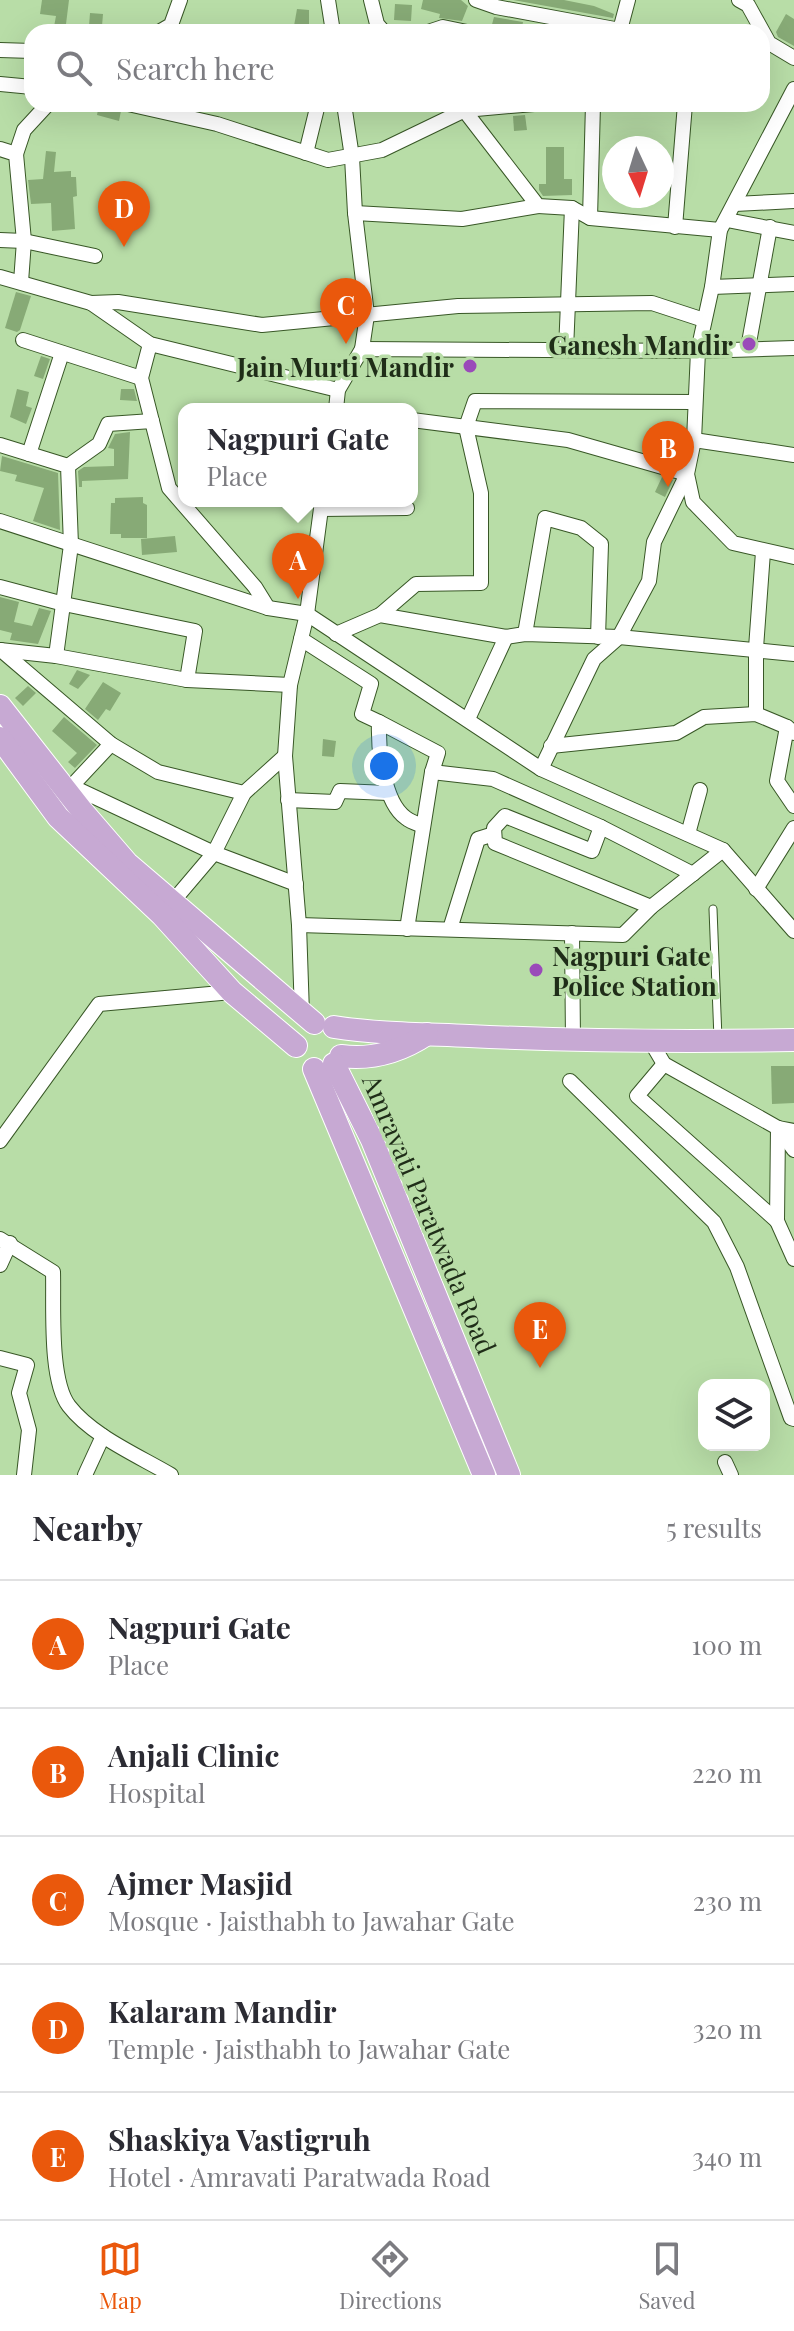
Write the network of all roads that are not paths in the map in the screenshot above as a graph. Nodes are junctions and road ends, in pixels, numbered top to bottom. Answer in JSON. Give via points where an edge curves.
{"nodes":[{"id":1,"x":180,"y":0,"type":"edge"},
{"id":2,"x":328,"y":0,"type":"edge"},
{"id":3,"x":371,"y":0,"type":"edge"},
{"id":4,"x":476,"y":0,"type":"edge"},
{"id":5,"x":628,"y":0,"type":"edge"},
{"id":6,"x":739,"y":0,"type":"edge"},
{"id":7,"x":171,"y":24,"type":"edge"},
{"id":8,"x":332,"y":24,"type":"edge"},
{"id":9,"x":377,"y":24,"type":"edge"},
{"id":10,"x":586,"y":24,"type":"edge"},
{"id":11,"x":624,"y":24,"type":"edge"},
{"id":12,"x":758,"y":24,"type":"edge"},
{"id":13,"x":770,"y":44,"type":"edge"},
{"id":14,"x":0,"y":50,"type":"edge"},
{"id":15,"x":24,"y":51,"type":"edge"},
{"id":16,"x":794,"y":58,"type":"edge"},
{"id":17,"x":0,"y":84,"type":"edge"},
{"id":18,"x":24,"y":86,"type":"edge"},
{"id":19,"x":794,"y":89,"type":"edge"},
{"id":20,"x":41,"y":112,"type":"edge"},
{"id":21,"x":164,"y":112,"type":"edge"},
{"id":22,"x":316,"y":112,"type":"edge"},
{"id":23,"x":345,"y":112,"type":"edge"},
{"id":24,"x":453,"y":112,"type":"edge"},
{"id":25,"x":466,"y":112,"type":"edge"},
{"id":26,"x":593,"y":112,"type":"edge"},
{"id":27,"x":684,"y":112,"type":"edge"},
{"id":28,"x":0,"y":149,"type":"edge"},
{"id":29,"x":306,"y":153,"type":"junction"},
{"id":30,"x":16,"y":154,"type":"junction"},
{"id":31,"x":352,"y":157,"type":"junction"},
{"id":32,"x":794,"y":201,"type":"edge"},
{"id":33,"x":735,"y":204,"type":"junction"},
{"id":34,"x":538,"y":206,"type":"junction"},
{"id":35,"x":572,"y":208,"type":"junction"},
{"id":36,"x":355,"y":213,"type":"junction"},
{"id":37,"x":590,"y":218,"type":"junction"},
{"id":38,"x":723,"y":225,"type":"junction"},
{"id":39,"x":675,"y":227,"type":"junction"},
{"id":40,"x":770,"y":227,"type":"junction"},
{"id":41,"x":794,"y":233,"type":"edge"},
{"id":42,"x":0,"y":240,"type":"edge"},
{"id":43,"x":24,"y":241,"type":"junction"},
{"id":44,"x":95,"y":256,"type":"dead end"},
{"id":45,"x":0,"y":277,"type":"edge"},
{"id":46,"x":21,"y":282,"type":"junction"},
{"id":47,"x":794,"y":284,"type":"edge"},
{"id":48,"x":760,"y":286,"type":"junction"},
{"id":49,"x":712,"y":287,"type":"junction"},
{"id":50,"x":91,"y":303,"type":"junction"},
{"id":51,"x":569,"y":305,"type":"junction"},
{"id":52,"x":367,"y":315,"type":"junction"},
{"id":53,"x":704,"y":320,"type":"junction"},
{"id":54,"x":23,"y":340,"type":"dead end"},
{"id":55,"x":150,"y":344,"type":"junction"},
{"id":56,"x":748,"y":348,"type":"junction"},
{"id":57,"x":794,"y":348,"type":"edge"},
{"id":58,"x":362,"y":349,"type":"junction"},
{"id":59,"x":566,"y":350,"type":"junction"},
{"id":60,"x":698,"y":351,"type":"junction"},
{"id":61,"x":62,"y":353,"type":"junction"},
{"id":62,"x":141,"y":378,"type":"junction"},
{"id":63,"x":338,"y":390,"type":"junction"},
{"id":64,"x":695,"y":402,"type":"junction"},
{"id":65,"x":337,"y":403,"type":"edge"},
{"id":66,"x":152,"y":421,"type":"junction"},
{"id":67,"x":418,"y":421,"type":"edge"},
{"id":68,"x":466,"y":427,"type":"junction"},
{"id":69,"x":694,"y":440,"type":"junction"},
{"id":70,"x":0,"y":445,"type":"edge"},
{"id":71,"x":29,"y":454,"type":"junction"},
{"id":72,"x":794,"y":455,"type":"edge"},
{"id":73,"x":68,"y":466,"type":"junction"},
{"id":74,"x":687,"y":474,"type":"junction"},
{"id":75,"x":178,"y":498,"type":"edge"},
{"id":76,"x":186,"y":507,"type":"edge"},
{"id":77,"x":322,"y":507,"type":"edge"},
{"id":78,"x":379,"y":507,"type":"edge"},
{"id":79,"x":407,"y":508,"type":"dead end"},
{"id":80,"x":0,"y":521,"type":"edge"},
{"id":81,"x":71,"y":545,"type":"junction"},
{"id":82,"x":763,"y":552,"type":"junction"},
{"id":83,"x":794,"y":557,"type":"edge"},
{"id":84,"x":0,"y":587,"type":"edge"},
{"id":85,"x":64,"y":604,"type":"junction"},
{"id":86,"x":268,"y":608,"type":"junction"},
{"id":87,"x":307,"y":614,"type":"junction"},
{"id":88,"x":380,"y":615,"type":"junction"},
{"id":89,"x":336,"y":634,"type":"junction"},
{"id":90,"x":525,"y":634,"type":"junction"},
{"id":91,"x":506,"y":637,"type":"junction"},
{"id":92,"x":598,"y":637,"type":"junction"},
{"id":93,"x":619,"y":637,"type":"junction"},
{"id":94,"x":301,"y":639,"type":"junction"},
{"id":95,"x":756,"y":648,"type":"junction"},
{"id":96,"x":1,"y":650,"type":"edge"},
{"id":97,"x":794,"y":654,"type":"edge"},
{"id":98,"x":56,"y":656,"type":"junction"},
{"id":99,"x":187,"y":680,"type":"junction"},
{"id":100,"x":290,"y":685,"type":"junction"},
{"id":101,"x":0,"y":706,"type":"edge"},
{"id":102,"x":756,"y":714,"type":"junction"},
{"id":103,"x":468,"y":719,"type":"junction"},
{"id":104,"x":379,"y":722,"type":"junction"},
{"id":105,"x":791,"y":730,"type":"edge"},
{"id":106,"x":0,"y":738,"type":"edge"},
{"id":107,"x":111,"y":744,"type":"junction"},
{"id":108,"x":551,"y":746,"type":"junction"},
{"id":109,"x":285,"y":756,"type":"junction"},
{"id":110,"x":541,"y":769,"type":"junction"},
{"id":111,"x":432,"y":772,"type":"junction"},
{"id":112,"x":69,"y":789,"type":"junction"},
{"id":113,"x":700,"y":790,"type":"dead end"},
{"id":114,"x":244,"y":793,"type":"junction"},
{"id":115,"x":388,"y":793,"type":"junction"},
{"id":116,"x":288,"y":800,"type":"junction"},
{"id":117,"x":794,"y":806,"type":"edge"},
{"id":118,"x":423,"y":826,"type":"junction"},
{"id":119,"x":601,"y":827,"type":"junction"},
{"id":120,"x":794,"y":828,"type":"edge"},
{"id":121,"x":494,"y":834,"type":"junction"},
{"id":122,"x":688,"y":834,"type":"junction"},
{"id":123,"x":723,"y":850,"type":"junction"},
{"id":124,"x":214,"y":853,"type":"junction"},
{"id":125,"x":693,"y":874,"type":"junction"},
{"id":126,"x":296,"y":884,"type":"junction"},
{"id":127,"x":756,"y":889,"type":"junction"},
{"id":128,"x":651,"y":907,"type":"junction"},
{"id":129,"x":167,"y":908,"type":"junction"},
{"id":130,"x":713,"y":909,"type":"dead end"},
{"id":131,"x":299,"y":925,"type":"junction"},
{"id":132,"x":407,"y":929,"type":"junction"},
{"id":133,"x":450,"y":929,"type":"junction"},
{"id":134,"x":794,"y":931,"type":"edge"},
{"id":135,"x":572,"y":933,"type":"junction"},
{"id":136,"x":232,"y":992,"type":"junction"},
{"id":137,"x":317,"y":1022,"type":"junction"},
{"id":138,"x":427,"y":1034,"type":"junction"},
{"id":139,"x":794,"y":1040,"type":"edge"},
{"id":140,"x":573,"y":1041,"type":"junction"},
{"id":141,"x":719,"y":1041,"type":"junction"},
{"id":142,"x":651,"y":1042,"type":"junction"},
{"id":143,"x":296,"y":1046,"type":"junction"},
{"id":144,"x":330,"y":1063,"type":"junction"},
{"id":145,"x":664,"y":1064,"type":"junction"},
{"id":146,"x":570,"y":1081,"type":"dead end"},
{"id":147,"x":778,"y":1128,"type":"junction"},
{"id":148,"x":794,"y":1131,"type":"edge"},
{"id":149,"x":0,"y":1141,"type":"edge"},
{"id":150,"x":794,"y":1150,"type":"edge"},
{"id":151,"x":777,"y":1221,"type":"junction"},
{"id":152,"x":5,"y":1241,"type":"edge"},
{"id":153,"x":794,"y":1259,"type":"edge"},
{"id":154,"x":0,"y":1265,"type":"edge"},
{"id":155,"x":0,"y":1358,"type":"edge"},
{"id":156,"x":794,"y":1419,"type":"edge"},
{"id":157,"x":103,"y":1436,"type":"junction"},
{"id":158,"x":24,"y":1475,"type":"edge"},
{"id":159,"x":85,"y":1475,"type":"edge"},
{"id":160,"x":171,"y":1475,"type":"edge"},
{"id":161,"x":484,"y":1475,"type":"edge"},
{"id":162,"x":509,"y":1475,"type":"edge"}],
"edges":[{"from":1,"to":7,"type":"street"},
{"from":2,"to":8,"type":"street"},
{"from":3,"to":9,"type":"street"},
{"from":4,"to":10,"type":"street"},
{"from":5,"to":11,"type":"street"},
{"from":6,"to":12,"type":"street"},
{"from":13,"to":16,"type":"street"},
{"from":14,"to":15,"type":"street"},
{"from":17,"to":18,"type":"street"},
{"from":19,"to":33,"type":"street"},
{"from":20,"to":30,"type":"street","via":[[24,130]]},
{"from":21,"to":29,"type":"street"},
{"from":22,"to":29,"type":"street"},
{"from":23,"to":31,"type":"street"},
{"from":24,"to":31,"type":"street","via":[[382,150]]},
{"from":25,"to":34,"type":"street"},
{"from":26,"to":37,"type":"street"},
{"from":27,"to":39,"type":"street"},
{"from":28,"to":30,"type":"street"},
{"from":29,"to":31,"type":"street","via":[[328,160]]},
{"from":30,"to":43,"type":"street"},
{"from":31,"to":36,"type":"street"},
{"from":32,"to":33,"type":"street"},
{"from":33,"to":38,"type":"street"},
{"from":34,"to":35,"type":"street"},
{"from":34,"to":36,"type":"street","via":[[462,219]]},
{"from":35,"to":37,"type":"street"},
{"from":35,"to":51,"type":"street"},
{"from":36,"to":52,"type":"street"},
{"from":37,"to":39,"type":"street"},
{"from":38,"to":39,"type":"street"},
{"from":38,"to":40,"type":"street"},
{"from":38,"to":49,"type":"street"},
{"from":40,"to":41,"type":"street"},
{"from":40,"to":48,"type":"street"},
{"from":42,"to":43,"type":"street"},
{"from":43,"to":44,"type":"street"},
{"from":43,"to":46,"type":"street"},
{"from":45,"to":46,"type":"street"},
{"from":46,"to":50,"type":"street"},
{"from":47,"to":48,"type":"street"},
{"from":48,"to":49,"type":"street"},
{"from":48,"to":56,"type":"street"},
{"from":49,"to":53,"type":"street"},
{"from":50,"to":52,"type":"street","via":[[118,302],[262,325]]},
{"from":50,"to":55,"type":"street"},
{"from":51,"to":52,"type":"street","via":[[458,306]]},
{"from":51,"to":53,"type":"street","via":[[652,303]]},
{"from":51,"to":59,"type":"street"},
{"from":52,"to":58,"type":"street"},
{"from":53,"to":60,"type":"street"},
{"from":54,"to":61,"type":"street"},
{"from":55,"to":62,"type":"street"},
{"from":55,"to":63,"type":"street"},
{"from":56,"to":57,"type":"street"},
{"from":56,"to":60,"type":"street"},
{"from":58,"to":59,"type":"street"},
{"from":58,"to":63,"type":"street"},
{"from":59,"to":60,"type":"street"},
{"from":60,"to":64,"type":"street"},
{"from":61,"to":62,"type":"street"},
{"from":61,"to":71,"type":"street"},
{"from":62,"to":66,"type":"street"},
{"from":63,"to":65,"type":"street"},
{"from":64,"to":68,"type":"street","via":[[475,401]]},
{"from":64,"to":69,"type":"street"},
{"from":66,"to":73,"type":"street","via":[[108,424],[99,444]]},
{"from":66,"to":75,"type":"street","via":[[169,488]]},
{"from":67,"to":68,"type":"street"},
{"from":68,"to":74,"type":"street","via":[[568,440]]},
{"from":68,"to":88,"type":"street","via":[[481,493],[481,583],[416,584]]},
{"from":69,"to":72,"type":"street"},
{"from":69,"to":74,"type":"street"},
{"from":70,"to":71,"type":"street"},
{"from":71,"to":73,"type":"street"},
{"from":73,"to":81,"type":"street"},
{"from":74,"to":82,"type":"street","via":[[693,502],[733,543]]},
{"from":74,"to":93,"type":"street","via":[[654,542],[649,581]]},
{"from":76,"to":86,"type":"street"},
{"from":77,"to":87,"type":"street"},
{"from":78,"to":79,"type":"street"},
{"from":80,"to":81,"type":"street"},
{"from":81,"to":85,"type":"street"},
{"from":81,"to":86,"type":"street"},
{"from":82,"to":83,"type":"street"},
{"from":82,"to":95,"type":"street"},
{"from":84,"to":85,"type":"street"},
{"from":85,"to":98,"type":"street"},
{"from":85,"to":99,"type":"street","via":[[195,631]]},
{"from":86,"to":87,"type":"street"},
{"from":87,"to":89,"type":"street"},
{"from":87,"to":94,"type":"street"},
{"from":88,"to":89,"type":"street"},
{"from":88,"to":91,"type":"street"},
{"from":89,"to":103,"type":"street"},
{"from":90,"to":91,"type":"street"},
{"from":90,"to":92,"type":"street"},
{"from":90,"to":92,"type":"street","via":[[545,518],[581,528],[601,544]]},
{"from":91,"to":103,"type":"street"},
{"from":92,"to":93,"type":"street"},
{"from":93,"to":95,"type":"street"},
{"from":93,"to":108,"type":"street","via":[[594,659]]},
{"from":94,"to":100,"type":"street"},
{"from":94,"to":104,"type":"street","via":[[371,684],[362,714]]},
{"from":95,"to":97,"type":"street"},
{"from":95,"to":102,"type":"street"},
{"from":96,"to":98,"type":"street"},
{"from":96,"to":107,"type":"street"},
{"from":98,"to":99,"type":"street"},
{"from":99,"to":100,"type":"street"},
{"from":100,"to":109,"type":"street"},
{"from":101,"to":112,"type":"main road"},
{"from":102,"to":105,"type":"street"},
{"from":102,"to":108,"type":"street","via":[[704,717],[676,733]]},
{"from":103,"to":110,"type":"street"},
{"from":104,"to":111,"type":"street","via":[[438,753]]},
{"from":104,"to":115,"type":"street"},
{"from":105,"to":117,"type":"street","via":[[777,781]]},
{"from":106,"to":129,"type":"main road","via":[[58,817]]},
{"from":107,"to":112,"type":"street"},
{"from":107,"to":114,"type":"street","via":[[158,772]]},
{"from":108,"to":110,"type":"street"},
{"from":109,"to":114,"type":"street"},
{"from":109,"to":116,"type":"street"},
{"from":110,"to":122,"type":"street"},
{"from":111,"to":118,"type":"street"},
{"from":111,"to":119,"type":"street","via":[[493,779]]},
{"from":112,"to":124,"type":"street"},
{"from":112,"to":129,"type":"main road"},
{"from":113,"to":122,"type":"street"},
{"from":114,"to":124,"type":"street"},
{"from":115,"to":116,"type":"street","via":[[340,791],[335,802]]},
{"from":115,"to":118,"type":"street","via":[[404,817]]},
{"from":116,"to":126,"type":"street"},
{"from":118,"to":132,"type":"street"},
{"from":119,"to":121,"type":"street","via":[[592,851],[505,816]]},
{"from":119,"to":125,"type":"street"},
{"from":120,"to":127,"type":"street"},
{"from":121,"to":128,"type":"street","via":[[495,843]]},
{"from":121,"to":133,"type":"street","via":[[478,839]]},
{"from":122,"to":123,"type":"street"},
{"from":123,"to":125,"type":"street"},
{"from":123,"to":127,"type":"street"},
{"from":124,"to":126,"type":"street"},
{"from":124,"to":129,"type":"street"},
{"from":125,"to":128,"type":"street"},
{"from":126,"to":131,"type":"street"},
{"from":127,"to":134,"type":"street"},
{"from":128,"to":135,"type":"street","via":[[623,935]]},
{"from":129,"to":136,"type":"main road"},
{"from":129,"to":137,"type":"main road"},
{"from":130,"to":141,"type":"lane"},
{"from":131,"to":132,"type":"street"},
{"from":131,"to":137,"type":"street"},
{"from":132,"to":133,"type":"street"},
{"from":133,"to":135,"type":"street"},
{"from":135,"to":140,"type":"street"},
{"from":136,"to":143,"type":"main road"},
{"from":136,"to":149,"type":"street","via":[[99,1004]]},
{"from":137,"to":138,"type":"main road","via":[[367,1032]]},
{"from":137,"to":143,"type":"main road","via":[[304,1027]]},
{"from":137,"to":144,"type":"main road","via":[[341,1035],[343,1046]]},
{"from":138,"to":140,"type":"main road"},
{"from":138,"to":144,"type":"main road","via":[[401,1050]]},
{"from":139,"to":141,"type":"main road"},
{"from":140,"to":142,"type":"main road"},
{"from":141,"to":142,"type":"main road"},
{"from":142,"to":145,"type":"street"},
{"from":143,"to":144,"type":"main road","via":[[305,1064]]},
{"from":144,"to":161,"type":"main road","name":"Amravati Paratwada Road"},
{"from":144,"to":162,"type":"main road","name":"Amravati Paratwada Road","via":[[372,1140]]},
{"from":145,"to":147,"type":"street"},
{"from":145,"to":151,"type":"street","via":[[637,1096]]},
{"from":146,"to":156,"type":"street","via":[[714,1222],[737,1267]]},
{"from":147,"to":148,"type":"street"},
{"from":147,"to":150,"type":"street"},
{"from":147,"to":151,"type":"street"},
{"from":151,"to":153,"type":"street"},
{"from":152,"to":154,"type":"street"},
{"from":152,"to":157,"type":"street","via":[[53,1272],[56,1369],[68,1405]]},
{"from":155,"to":158,"type":"street","via":[[27,1365],[19,1393],[29,1430]]},
{"from":157,"to":159,"type":"street"},
{"from":157,"to":160,"type":"street"}]}
